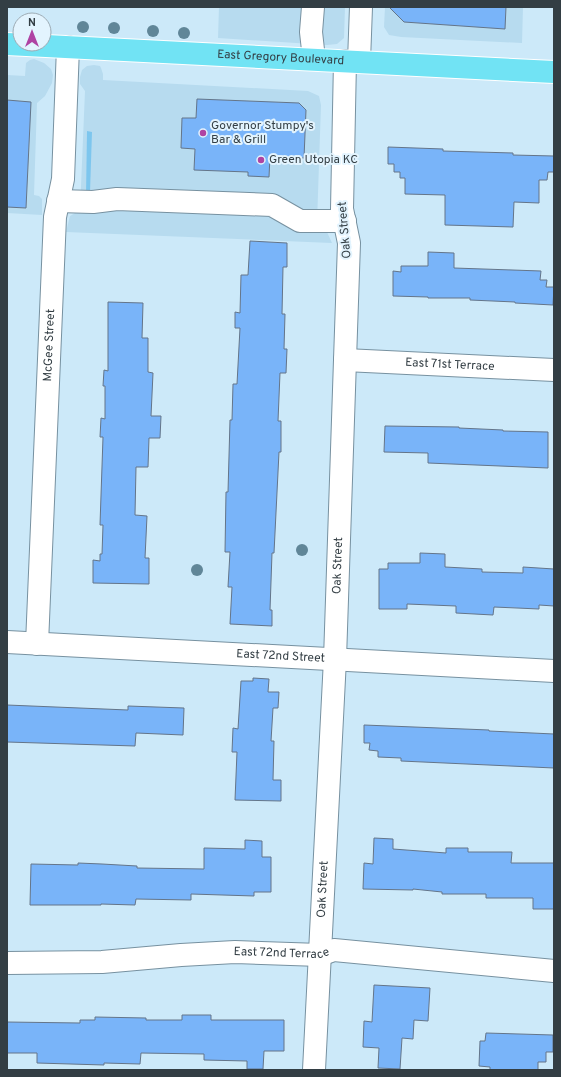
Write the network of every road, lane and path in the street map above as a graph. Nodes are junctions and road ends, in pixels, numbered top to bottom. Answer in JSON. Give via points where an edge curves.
{"nodes":[{"id":1,"x":313,"y":7,"type":"edge"},
{"id":2,"x":362,"y":7,"type":"edge"},
{"id":3,"x":7,"y":44,"type":"edge"},
{"id":4,"x":68,"y":47,"type":"junction"},
{"id":5,"x":314,"y":59,"type":"junction"},
{"id":6,"x":352,"y":61,"type":"junction"},
{"id":7,"x":554,"y":72,"type":"edge"},
{"id":8,"x":58,"y":201,"type":"junction"},
{"id":9,"x":345,"y":221,"type":"junction"},
{"id":10,"x":345,"y":360,"type":"junction"},
{"id":11,"x":554,"y":370,"type":"edge"},
{"id":12,"x":7,"y":642,"type":"edge"},
{"id":13,"x":37,"y":644,"type":"junction"},
{"id":14,"x":335,"y":659,"type":"junction"},
{"id":15,"x":554,"y":670,"type":"edge"},
{"id":16,"x":320,"y":955,"type":"junction"},
{"id":17,"x":7,"y":963,"type":"edge"},
{"id":18,"x":554,"y":971,"type":"edge"},
{"id":19,"x":314,"y":1070,"type":"edge"}],
"edges":[{"from":1,"to":5,"type":"street","via":[[311,32]]},
{"from":2,"to":6,"type":"street","name":"Oak Street"},
{"from":3,"to":4,"type":"main road","name":"East Gregory Boulevard"},
{"from":4,"to":5,"type":"main road","name":"East Gregory Boulevard"},
{"from":4,"to":8,"type":"street","name":"McGee Street","via":[[63,179]]},
{"from":5,"to":6,"type":"main road","name":"East Gregory Boulevard"},
{"from":6,"to":7,"type":"main road","name":"East Gregory Boulevard"},
{"from":6,"to":9,"type":"street","name":"Oak Street","via":[[342,209]]},
{"from":8,"to":9,"type":"street","via":[[93,202],[118,199],[272,205],[300,221]]},
{"from":8,"to":13,"type":"street","name":"McGee Street","via":[[55,217]]},
{"from":9,"to":10,"type":"street","name":"Oak Street","via":[[349,243]]},
{"from":10,"to":11,"type":"street","name":"East 71st Terrace"},
{"from":10,"to":14,"type":"street","name":"Oak Street"},
{"from":12,"to":13,"type":"street","name":"East 72nd Street"},
{"from":13,"to":14,"type":"street","name":"East 72nd Street"},
{"from":14,"to":15,"type":"street","name":"East 72nd Street"},
{"from":14,"to":16,"type":"street","name":"Oak Street"},
{"from":16,"to":17,"type":"street","name":"East 72nd Terrace","via":[[235,952],[102,962]]},
{"from":16,"to":18,"type":"street","name":"East 72nd Terrace","via":[[334,950]]},
{"from":16,"to":19,"type":"street","name":"Oak Street"}]}
